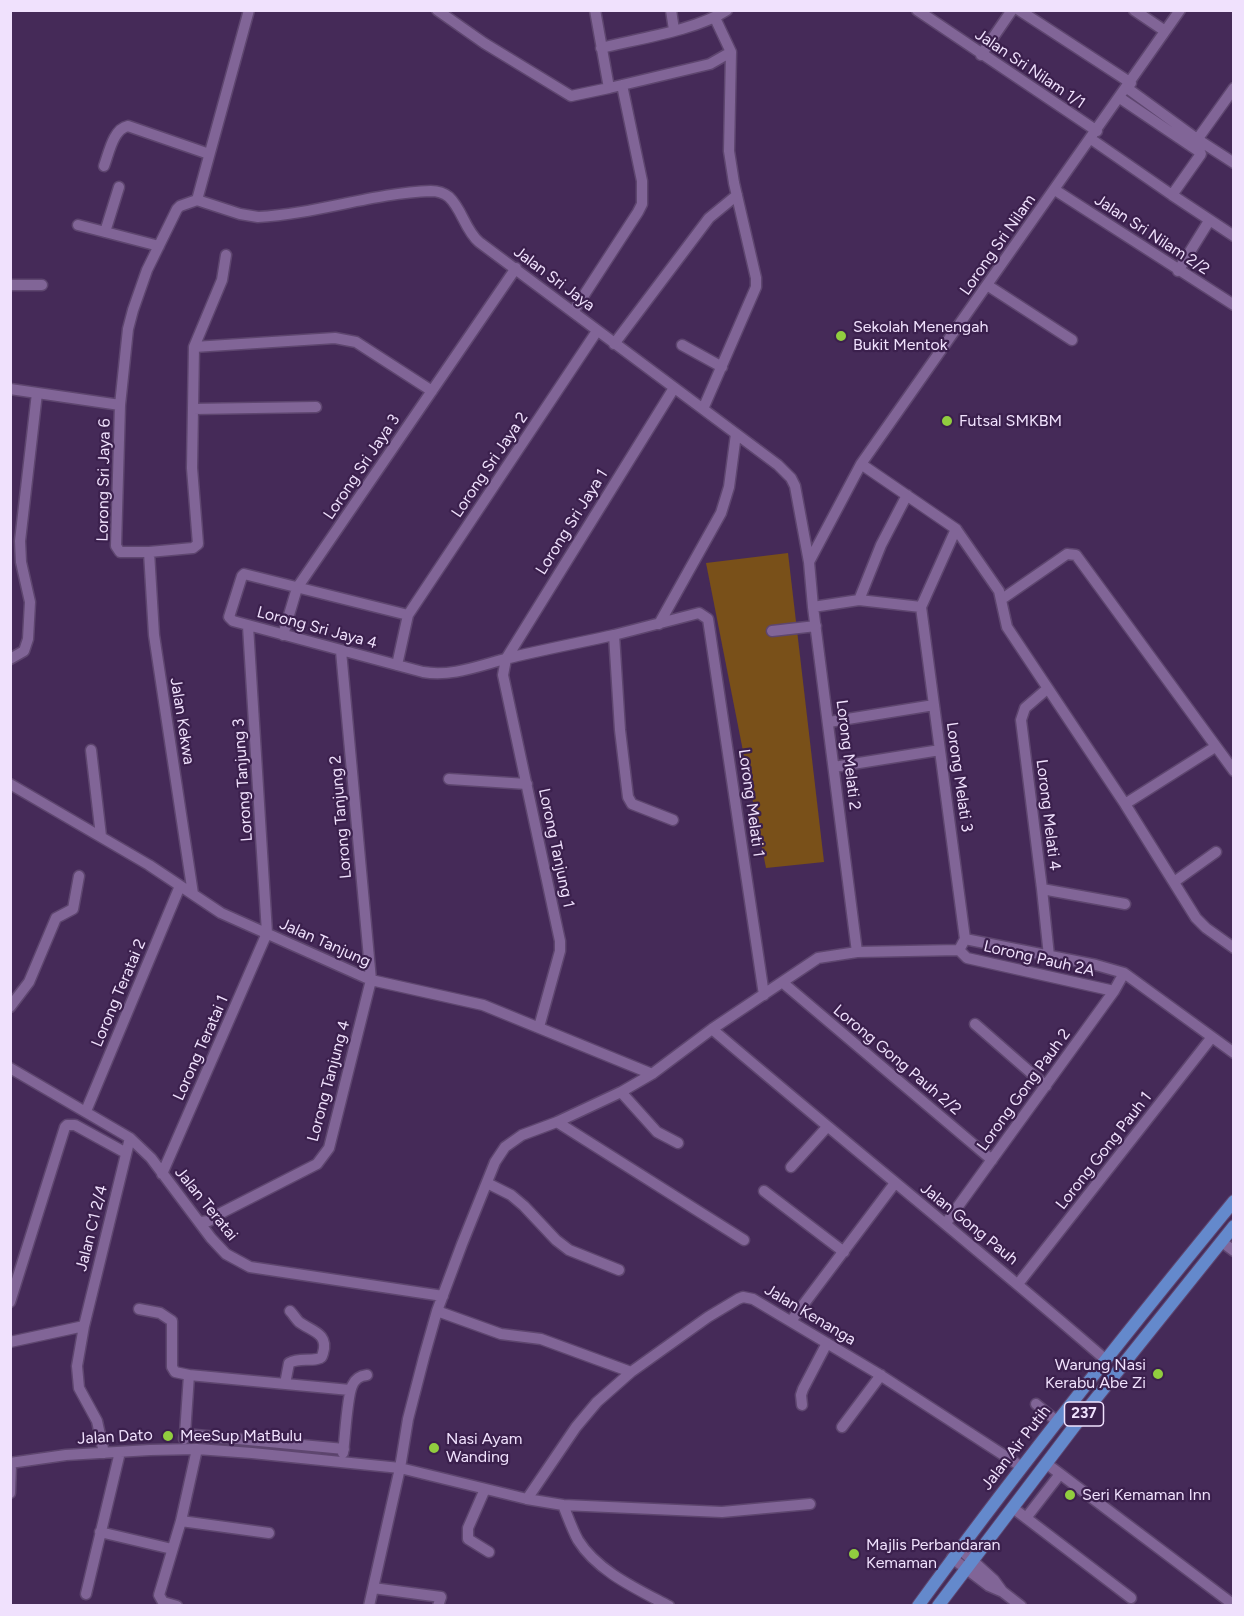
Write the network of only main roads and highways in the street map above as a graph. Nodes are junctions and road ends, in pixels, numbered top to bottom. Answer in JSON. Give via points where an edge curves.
{"nodes":[{"id":1,"x":1233,"y":1201,"type":"edge"},
{"id":2,"x":1233,"y":1226,"type":"edge"},
{"id":3,"x":1218,"y":1246,"type":"junction"},
{"id":4,"x":1142,"y":1313,"type":"junction"},
{"id":5,"x":918,"y":1605,"type":"edge"},
{"id":6,"x":938,"y":1605,"type":"edge"}],
"edges":[{"from":1,"to":4,"type":"main road","name":"Jalan Air Putih","number":"237"},
{"from":2,"to":3,"type":"main road","name":"Jalan Air Putih","number":"237"},
{"from":3,"to":4,"type":"main road","via":[[1207,1244]]},
{"from":3,"to":6,"type":"main road","name":"Jalan Air Putih","number":"237"},
{"from":4,"to":5,"type":"main road","name":"Jalan Air Putih","number":"237"}]}
